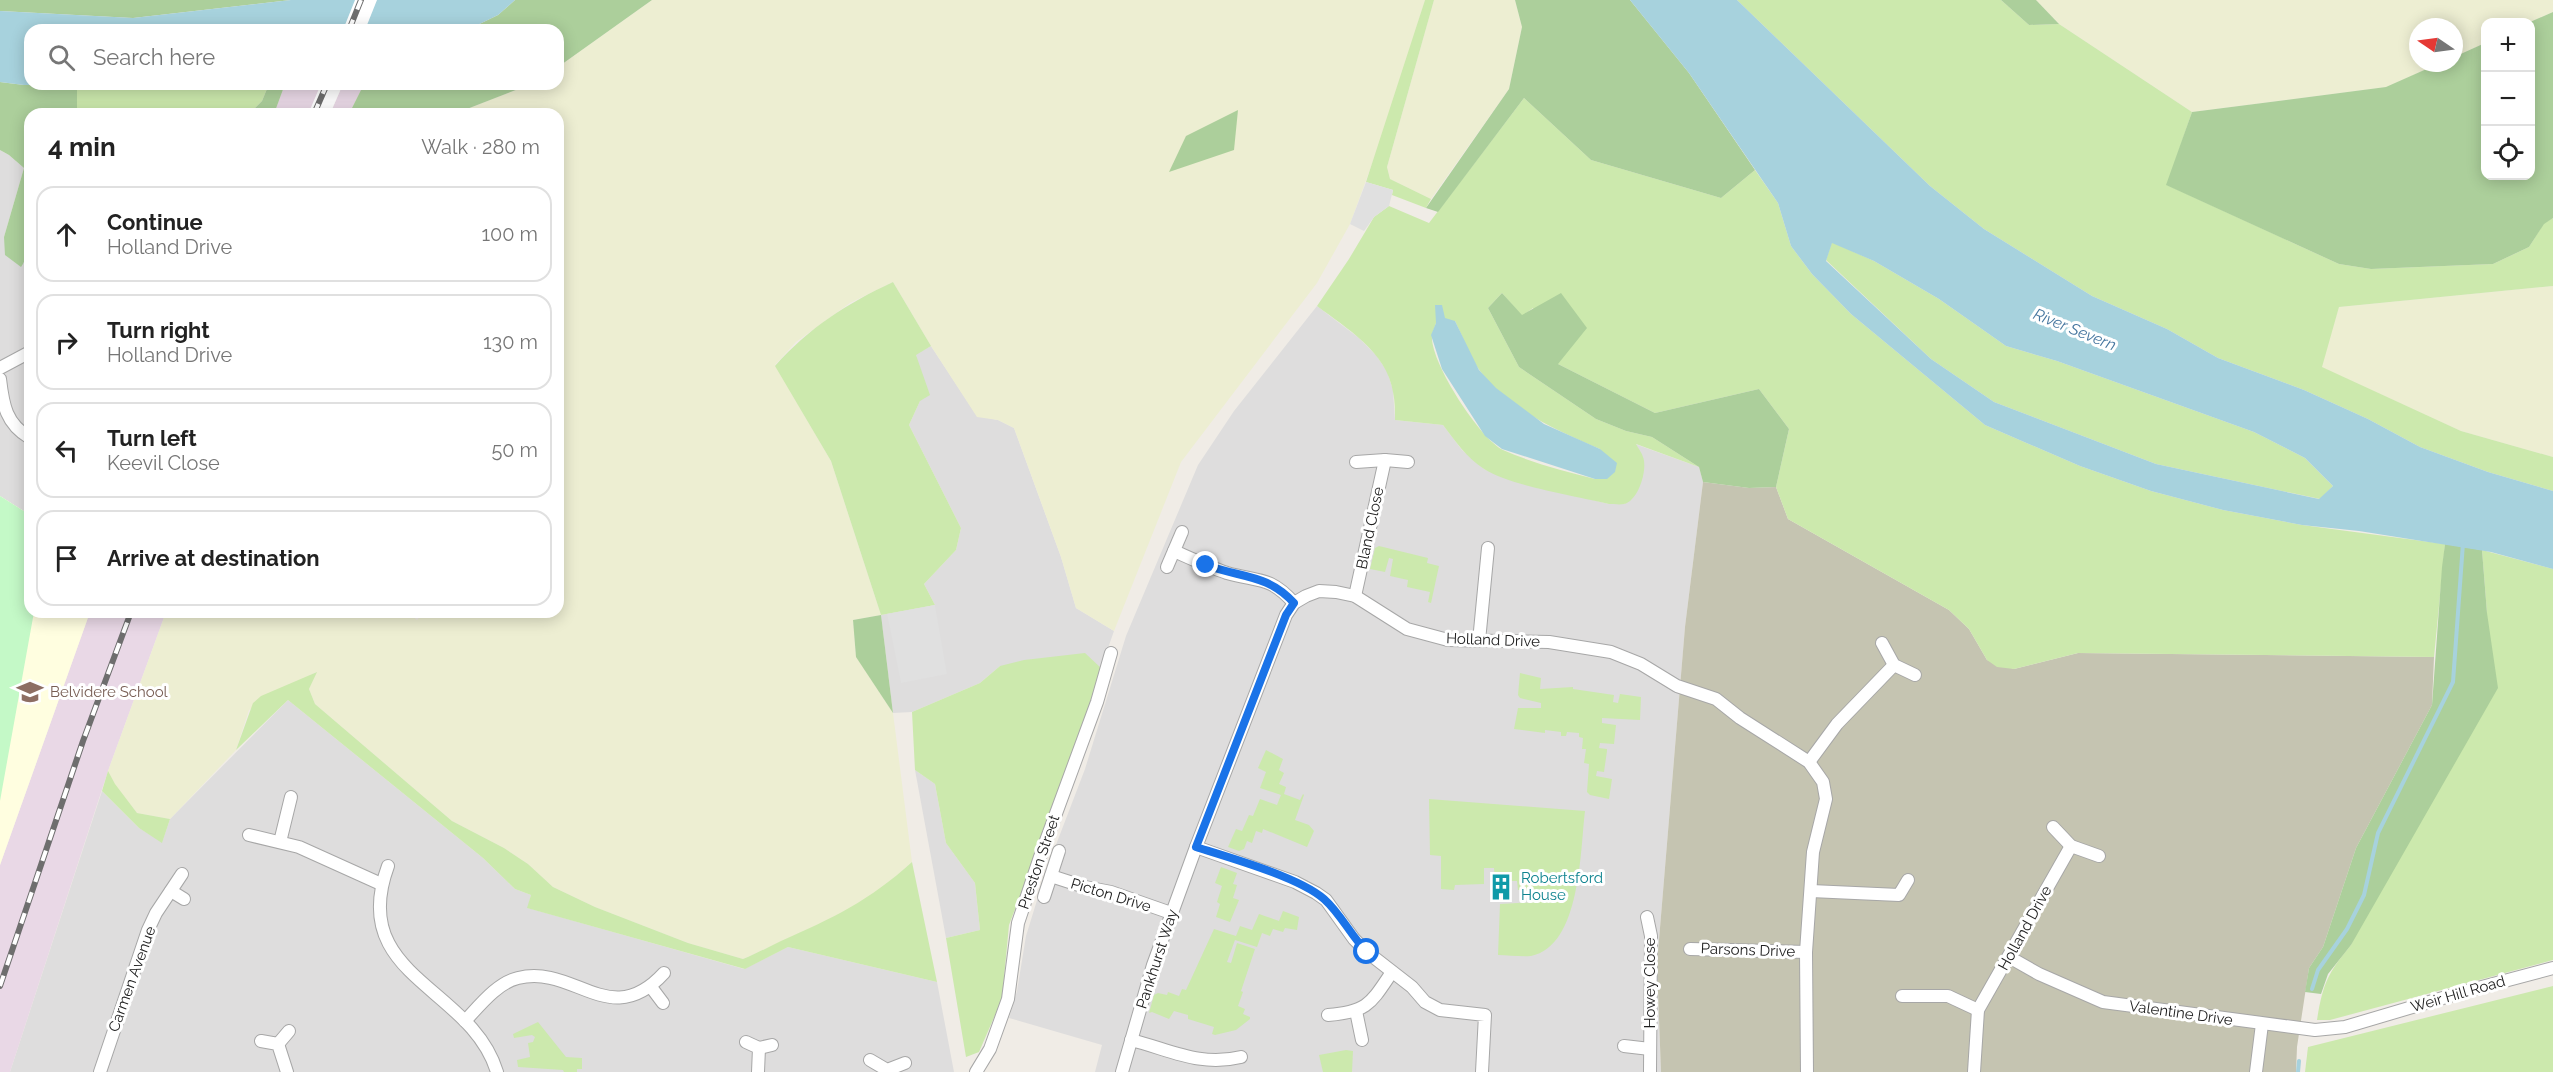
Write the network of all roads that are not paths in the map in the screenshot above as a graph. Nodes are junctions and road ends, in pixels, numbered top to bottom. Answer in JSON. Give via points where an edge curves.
{"nodes":[{"id":1,"x":24,"y":355,"type":"edge"},
{"id":2,"x":0,"y":368,"type":"edge"},
{"id":3,"x":0,"y":379,"type":"edge"},
{"id":4,"x":24,"y":434,"type":"edge"},
{"id":5,"x":1385,"y":460,"type":"junction"},
{"id":6,"x":1356,"y":462,"type":"dead end"},
{"id":7,"x":1408,"y":462,"type":"dead end"},
{"id":8,"x":1182,"y":532,"type":"dead end"},
{"id":9,"x":1488,"y":548,"type":"dead end"},
{"id":10,"x":1174,"y":551,"type":"junction"},
{"id":11,"x":1167,"y":567,"type":"dead end"},
{"id":12,"x":1355,"y":596,"type":"junction"},
{"id":13,"x":1294,"y":603,"type":"junction"},
{"id":14,"x":1479,"y":641,"type":"junction"},
{"id":15,"x":1882,"y":643,"type":"dead end"},
{"id":16,"x":1111,"y":653,"type":"dead end"},
{"id":17,"x":1894,"y":665,"type":"junction"},
{"id":18,"x":1915,"y":675,"type":"dead end"},
{"id":19,"x":1809,"y":762,"type":"junction"},
{"id":20,"x":291,"y":797,"type":"dead end"},
{"id":21,"x":2053,"y":826,"type":"dead end"},
{"id":22,"x":249,"y":835,"type":"dead end"},
{"id":23,"x":280,"y":842,"type":"junction"},
{"id":24,"x":2071,"y":846,"type":"junction"},
{"id":25,"x":1196,"y":847,"type":"junction"},
{"id":26,"x":1059,"y":851,"type":"dead end"},
{"id":27,"x":2098,"y":856,"type":"dead end"},
{"id":28,"x":388,"y":866,"type":"dead end"},
{"id":29,"x":182,"y":874,"type":"dead end"},
{"id":30,"x":1051,"y":876,"type":"junction"},
{"id":31,"x":1908,"y":880,"type":"dead end"},
{"id":32,"x":381,"y":884,"type":"junction"},
{"id":33,"x":171,"y":891,"type":"junction"},
{"id":34,"x":1811,"y":891,"type":"junction"},
{"id":35,"x":1044,"y":897,"type":"dead end"},
{"id":36,"x":184,"y":899,"type":"dead end"},
{"id":37,"x":1171,"y":913,"type":"junction"},
{"id":38,"x":1647,"y":917,"type":"dead end"},
{"id":39,"x":1690,"y":949,"type":"dead end"},
{"id":40,"x":1806,"y":952,"type":"junction"},
{"id":41,"x":2009,"y":957,"type":"junction"},
{"id":42,"x":2553,"y":968,"type":"edge"},
{"id":43,"x":1392,"y":972,"type":"junction"},
{"id":44,"x":664,"y":973,"type":"dead end"},
{"id":45,"x":651,"y":987,"type":"junction"},
{"id":46,"x":1902,"y":996,"type":"dead end"},
{"id":47,"x":663,"y":1002,"type":"dead end"},
{"id":48,"x":1978,"y":1010,"type":"junction"},
{"id":49,"x":1356,"y":1011,"type":"junction"},
{"id":50,"x":1328,"y":1015,"type":"dead end"},
{"id":51,"x":465,"y":1021,"type":"junction"},
{"id":52,"x":2362,"y":1021,"type":"joint"},
{"id":53,"x":2262,"y":1024,"type":"junction"},
{"id":54,"x":289,"y":1031,"type":"dead end"},
{"id":55,"x":1131,"y":1040,"type":"junction"},
{"id":56,"x":1362,"y":1040,"type":"dead end"},
{"id":57,"x":261,"y":1041,"type":"dead end"},
{"id":58,"x":746,"y":1042,"type":"dead end"},
{"id":59,"x":278,"y":1044,"type":"junction"},
{"id":60,"x":772,"y":1045,"type":"dead end"},
{"id":61,"x":1624,"y":1046,"type":"dead end"},
{"id":62,"x":759,"y":1048,"type":"junction"},
{"id":63,"x":1650,"y":1049,"type":"junction"},
{"id":64,"x":1241,"y":1057,"type":"dead end"},
{"id":65,"x":870,"y":1060,"type":"dead end"},
{"id":66,"x":905,"y":1063,"type":"dead end"},
{"id":67,"x":1216,"y":1067,"type":"edge"},
{"id":68,"x":886,"y":1071,"type":"edge"},
{"id":69,"x":100,"y":1072,"type":"edge"},
{"id":70,"x":287,"y":1072,"type":"edge"},
{"id":71,"x":497,"y":1072,"type":"edge"},
{"id":72,"x":758,"y":1072,"type":"edge"},
{"id":73,"x":976,"y":1072,"type":"edge"},
{"id":74,"x":1122,"y":1072,"type":"edge"},
{"id":75,"x":1482,"y":1072,"type":"edge"},
{"id":76,"x":1650,"y":1072,"type":"edge"},
{"id":77,"x":1807,"y":1072,"type":"edge"},
{"id":78,"x":1974,"y":1072,"type":"edge"},
{"id":79,"x":2256,"y":1072,"type":"edge"}],
"edges":[{"from":1,"to":2,"type":"street"},
{"from":3,"to":4,"type":"street","via":[[8,418]]},
{"from":5,"to":6,"type":"street"},
{"from":5,"to":7,"type":"street"},
{"from":5,"to":12,"type":"street","name":"Bland Close"},
{"from":8,"to":10,"type":"street"},
{"from":9,"to":14,"type":"street"},
{"from":10,"to":11,"type":"street"},
{"from":10,"to":13,"type":"street","via":[[1229,573],[1264,580]]},
{"from":12,"to":13,"type":"street","name":"Holland Drive","via":[[1319,591]]},
{"from":12,"to":14,"type":"street","name":"Holland Drive","via":[[1407,629],[1448,640]]},
{"from":13,"to":25,"type":"street"},
{"from":14,"to":19,"type":"street","name":"Holland Drive","via":[[1549,642],[1590,647],[1624,657],[1677,686],[1716,699]]},
{"from":15,"to":17,"type":"street"},
{"from":16,"to":73,"type":"street","name":"Preston Street","via":[[1018,923],[1008,999],[990,1049]]},
{"from":17,"to":18,"type":"street"},
{"from":17,"to":19,"type":"street","via":[[1837,724]]},
{"from":19,"to":34,"type":"street","name":"Holland Drive","via":[[1823,782],[1826,799],[1813,852]]},
{"from":20,"to":23,"type":"street"},
{"from":21,"to":24,"type":"street"},
{"from":22,"to":23,"type":"street"},
{"from":23,"to":32,"type":"street","via":[[323,856]]},
{"from":24,"to":27,"type":"street"},
{"from":24,"to":41,"type":"street","name":"Holland Drive"},
{"from":25,"to":37,"type":"street","name":"Pankhurst Way"},
{"from":25,"to":43,"type":"street","via":[[1316,893],[1326,900],[1354,939]]},
{"from":26,"to":30,"type":"street"},
{"from":28,"to":32,"type":"street"},
{"from":29,"to":33,"type":"street","name":"Carmen Avenue"},
{"from":30,"to":35,"type":"street"},
{"from":30,"to":37,"type":"street","name":"Picton Drive"},
{"from":31,"to":34,"type":"street","via":[[1899,895]]},
{"from":32,"to":51,"type":"street","via":[[379,916],[390,948]]},
{"from":33,"to":36,"type":"street"},
{"from":33,"to":69,"type":"street","name":"Carmen Avenue","via":[[148,930]]},
{"from":34,"to":40,"type":"street","name":"Holland Drive"},
{"from":37,"to":55,"type":"street","name":"Pankhurst Way"},
{"from":38,"to":63,"type":"street","name":"Howey Close","via":[[1651,936]]},
{"from":39,"to":40,"type":"street","name":"Parsons Drive"},
{"from":40,"to":77,"type":"street","name":"Holland Drive"},
{"from":41,"to":48,"type":"street","name":"Holland Drive"},
{"from":41,"to":53,"type":"street","name":"Valentine Drive","via":[[2103,1002]]},
{"from":42,"to":52,"type":"street","name":"Weir Hill Road"},
{"from":43,"to":49,"type":"street","via":[[1366,1007]]},
{"from":43,"to":75,"type":"street","via":[[1433,1008],[1485,1015]]},
{"from":44,"to":45,"type":"street"},
{"from":45,"to":47,"type":"street"},
{"from":45,"to":51,"type":"street","via":[[617,998],[548,978],[517,978],[489,997]]},
{"from":46,"to":48,"type":"street","via":[[1948,996]]},
{"from":48,"to":78,"type":"street","name":"Holland Drive"},
{"from":49,"to":50,"type":"street"},
{"from":49,"to":56,"type":"street"},
{"from":51,"to":71,"type":"street","via":[[487,1050]]},
{"from":52,"to":53,"type":"street","name":"Valentine Drive","via":[[2330,1030]]},
{"from":53,"to":79,"type":"street"},
{"from":54,"to":59,"type":"street"},
{"from":55,"to":67,"type":"street"},
{"from":55,"to":74,"type":"street","name":"Pankhurst Way"},
{"from":57,"to":59,"type":"street"},
{"from":58,"to":62,"type":"street"},
{"from":59,"to":70,"type":"street"},
{"from":60,"to":62,"type":"street"},
{"from":61,"to":63,"type":"street","name":"Howey Close"},
{"from":62,"to":72,"type":"street"},
{"from":63,"to":76,"type":"street","name":"Howey Close"},
{"from":64,"to":67,"type":"street"},
{"from":65,"to":68,"type":"street"},
{"from":66,"to":68,"type":"street"}]}
